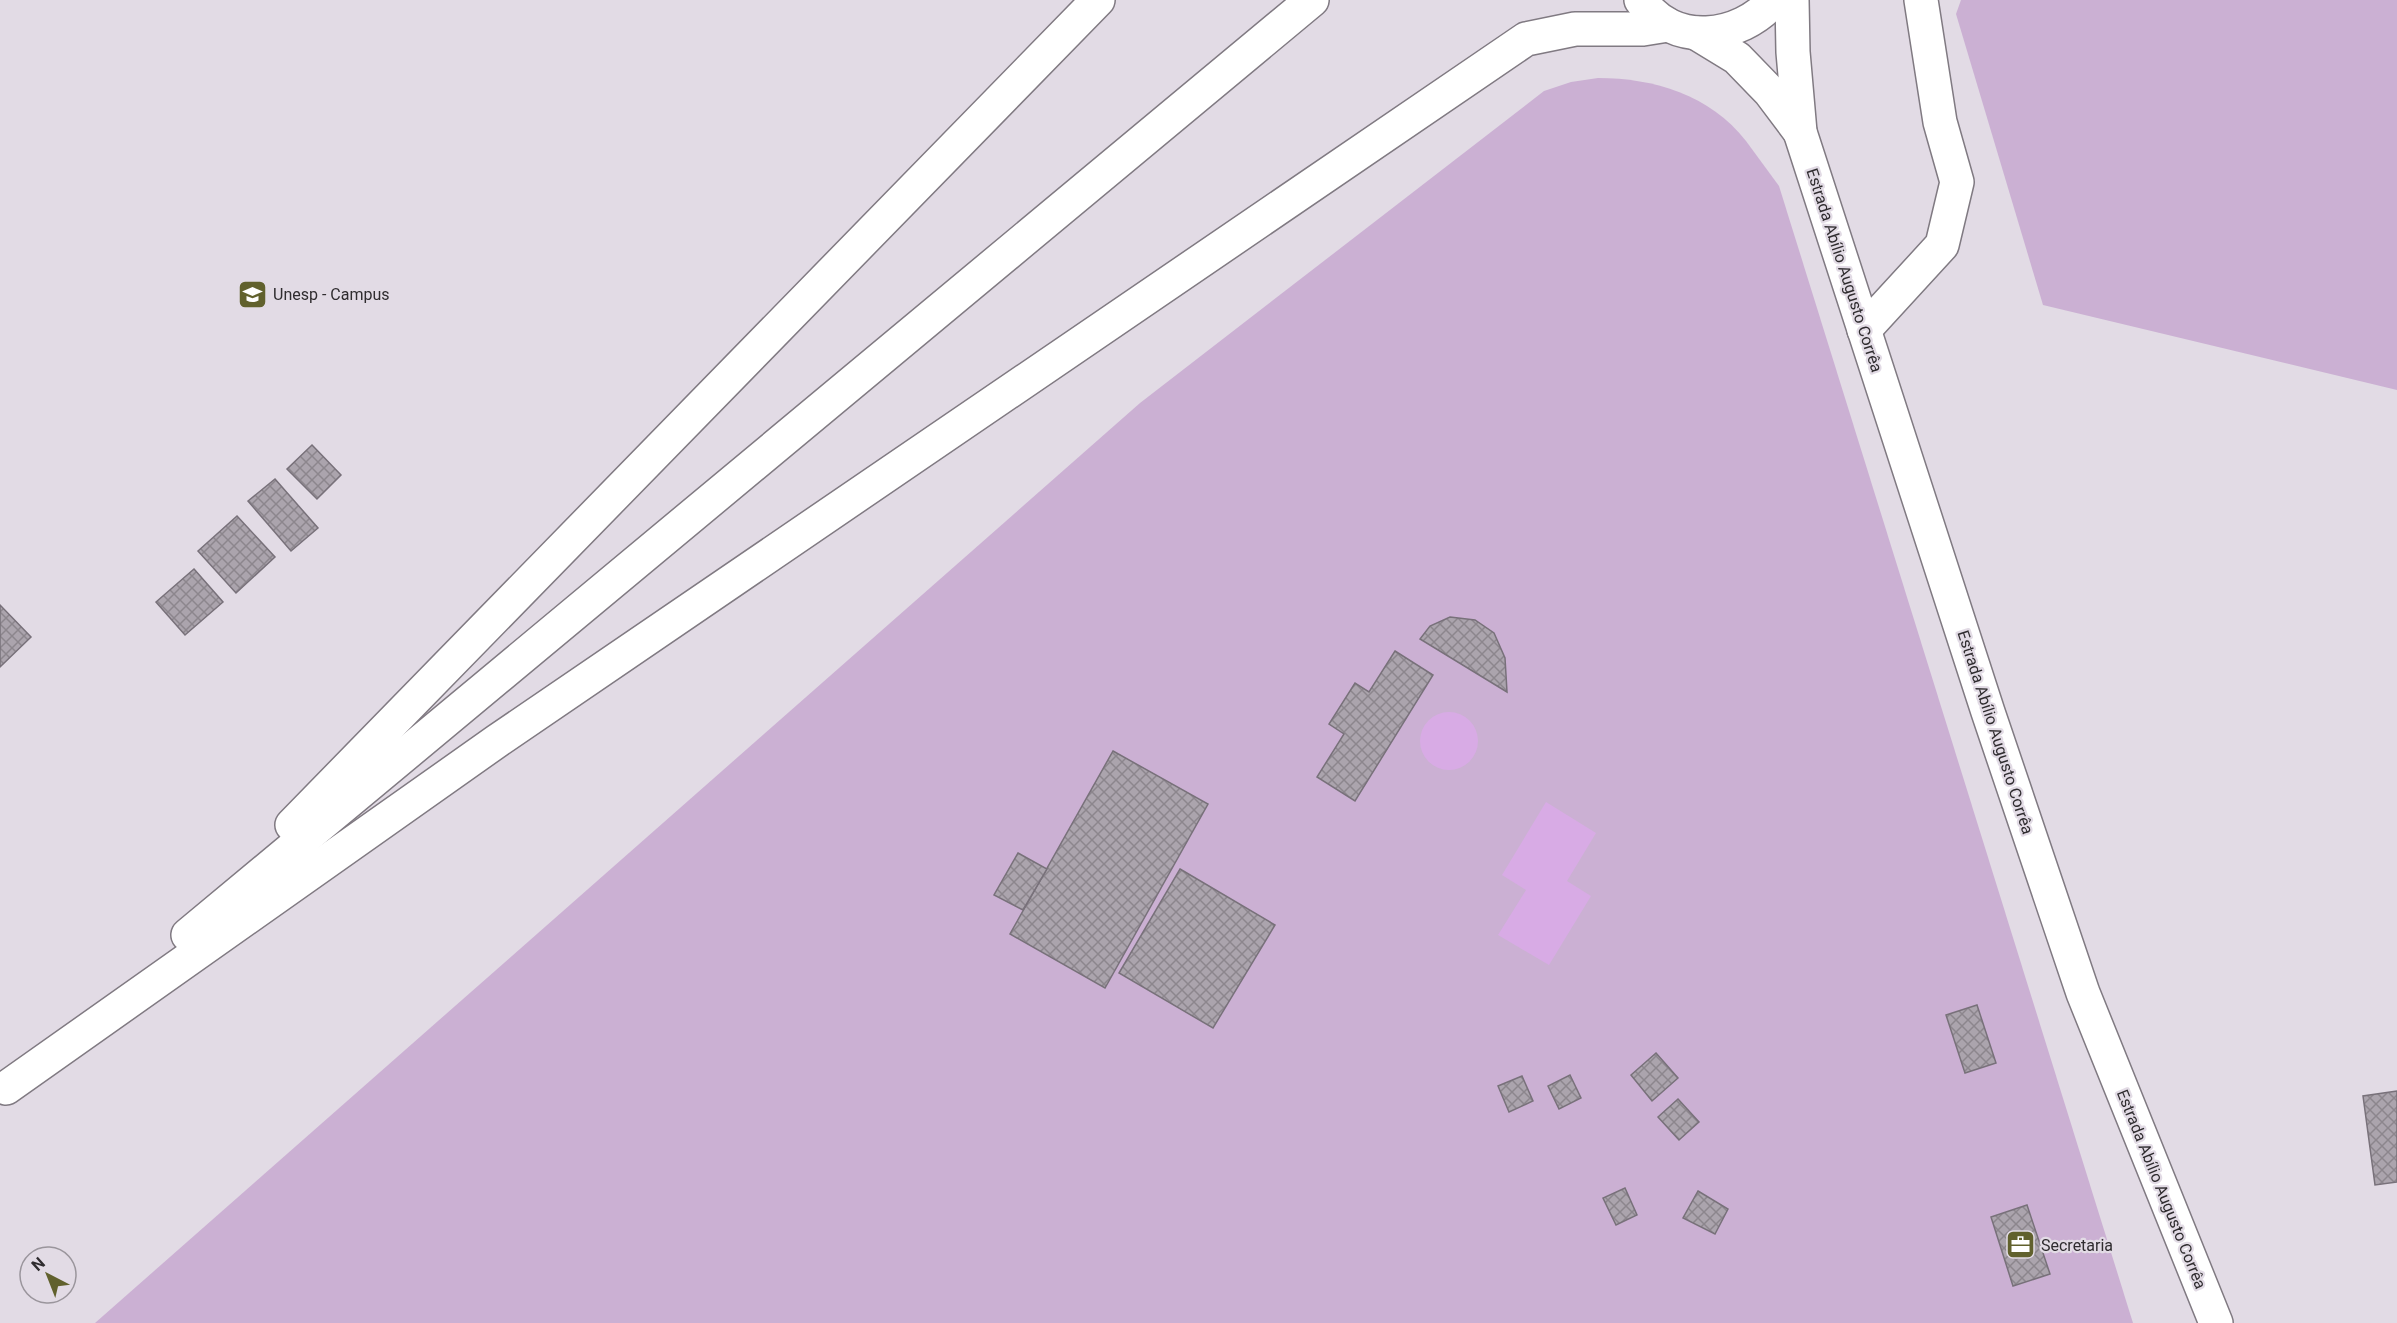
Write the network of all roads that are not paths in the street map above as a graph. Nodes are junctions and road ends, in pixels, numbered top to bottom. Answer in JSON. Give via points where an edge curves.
{"nodes":[{"id":1,"x":1098,"y":0,"type":"edge"},
{"id":2,"x":1312,"y":0,"type":"edge"},
{"id":3,"x":1641,"y":0,"type":"edge"},
{"id":4,"x":1774,"y":0,"type":"edge"},
{"id":5,"x":1792,"y":0,"type":"edge"},
{"id":6,"x":1921,"y":0,"type":"edge"},
{"id":7,"x":1682,"y":29,"type":"junction"},
{"id":8,"x":1800,"y":132,"type":"junction"},
{"id":9,"x":1864,"y":330,"type":"junction"},
{"id":10,"x":160,"y":958,"type":"junction"},
{"id":11,"x":3,"y":1090,"type":"edge"},
{"id":12,"x":2216,"y":1323,"type":"edge"}],
"edges":[{"from":1,"to":10,"type":"main road"},
{"from":2,"to":10,"type":"main road"},
{"from":3,"to":7,"type":"main road","name":"Estrada Abílio Augusto Corrêa"},
{"from":4,"to":7,"type":"main road","via":[[1751,21],[1725,32]]},
{"from":5,"to":8,"type":"main road","name":"Estrada Abílio Augusto Corrêa"},
{"from":6,"to":9,"type":"main road","via":[[1940,122],[1958,182],[1942,245]]},
{"from":7,"to":8,"type":"main road","name":"Estrada Abílio Augusto Corrêa","via":[[1737,58],[1770,92]]},
{"from":7,"to":11,"type":"main road","via":[[1575,29],[1526,39],[497,741]]},
{"from":8,"to":9,"type":"main road","name":"Estrada Abílio Augusto Corrêa"},
{"from":9,"to":12,"type":"main road","name":"Estrada Abílio Augusto Corrêa","via":[[2082,993]]},
{"from":10,"to":11,"type":"main road"}]}
